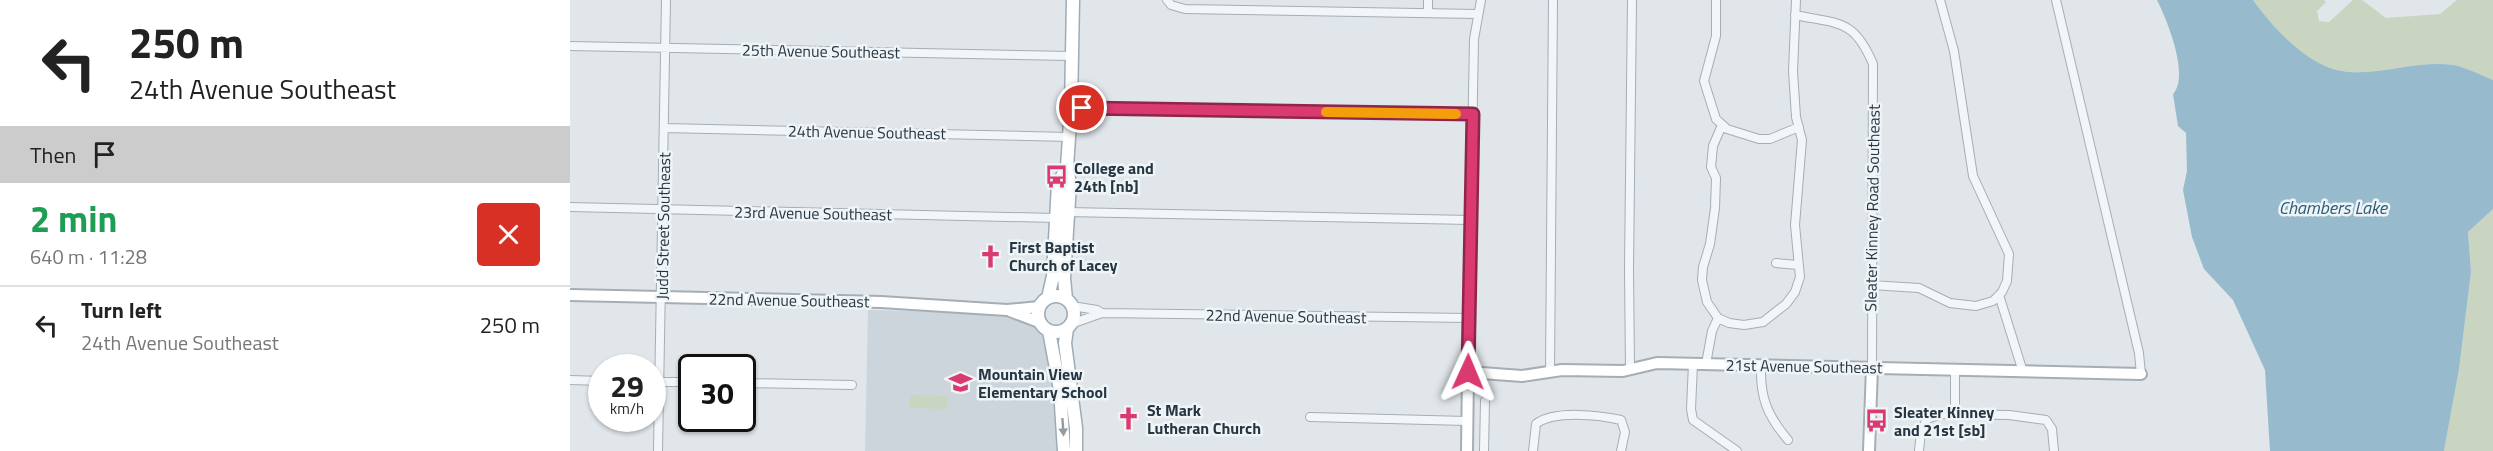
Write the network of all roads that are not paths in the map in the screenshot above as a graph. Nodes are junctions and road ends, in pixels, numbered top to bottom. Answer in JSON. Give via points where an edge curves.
{"nodes":[{"id":1,"x":666,"y":0,"type":"edge"},
{"id":2,"x":1073,"y":0,"type":"edge"},
{"id":3,"x":1167,"y":0,"type":"edge"},
{"id":4,"x":1428,"y":0,"type":"edge"},
{"id":5,"x":1480,"y":0,"type":"edge"},
{"id":6,"x":1553,"y":0,"type":"edge"},
{"id":7,"x":1632,"y":0,"type":"edge"},
{"id":8,"x":1716,"y":0,"type":"edge"},
{"id":9,"x":1796,"y":0,"type":"edge"},
{"id":10,"x":1940,"y":0,"type":"edge"},
{"id":11,"x":2056,"y":0,"type":"edge"},
{"id":12,"x":1428,"y":13,"type":"junction"},
{"id":13,"x":1478,"y":14,"type":"junction"},
{"id":14,"x":1795,"y":15,"type":"junction"},
{"id":15,"x":570,"y":46,"type":"edge"},
{"id":16,"x":666,"y":48,"type":"junction"},
{"id":17,"x":1072,"y":56,"type":"junction"},
{"id":18,"x":1071,"y":108,"type":"junction"},
{"id":19,"x":1473,"y":114,"type":"junction"},
{"id":20,"x":1722,"y":125,"type":"junction"},
{"id":21,"x":1799,"y":127,"type":"junction"},
{"id":22,"x":664,"y":128,"type":"junction"},
{"id":23,"x":1070,"y":137,"type":"junction"},
{"id":24,"x":1067,"y":168,"type":"junction"},
{"id":25,"x":570,"y":207,"type":"edge"},
{"id":26,"x":662,"y":210,"type":"junction"},
{"id":27,"x":1067,"y":212,"type":"junction"},
{"id":28,"x":1055,"y":218,"type":"junction"},
{"id":29,"x":1471,"y":220,"type":"junction"},
{"id":30,"x":1776,"y":263,"type":"dead end"},
{"id":31,"x":1798,"y":265,"type":"junction"},
{"id":32,"x":1871,"y":285,"type":"junction"},
{"id":33,"x":570,"y":295,"type":"edge"},
{"id":34,"x":1999,"y":295,"type":"junction"},
{"id":35,"x":662,"y":297,"type":"junction"},
{"id":36,"x":1044,"y":302,"type":"junction"},
{"id":37,"x":1069,"y":303,"type":"junction"},
{"id":38,"x":1007,"y":310,"type":"junction"},
{"id":39,"x":1102,"y":313,"type":"junction"},
{"id":40,"x":1469,"y":318,"type":"junction"},
{"id":41,"x":1718,"y":318,"type":"junction"},
{"id":42,"x":1039,"y":322,"type":"junction"},
{"id":43,"x":1069,"y":326,"type":"junction"},
{"id":44,"x":1049,"y":331,"type":"junction"},
{"id":45,"x":658,"y":354,"type":"edge"},
{"id":46,"x":1693,"y":364,"type":"junction"},
{"id":47,"x":1706,"y":364,"type":"junction"},
{"id":48,"x":1761,"y":366,"type":"junction"},
{"id":49,"x":1872,"y":367,"type":"junction"},
{"id":50,"x":1955,"y":369,"type":"junction"},
{"id":51,"x":1630,"y":370,"type":"junction"},
{"id":52,"x":1550,"y":371,"type":"junction"},
{"id":53,"x":1468,"y":372,"type":"junction"},
{"id":54,"x":2023,"y":372,"type":"junction"},
{"id":55,"x":2141,"y":374,"type":"joint"},
{"id":56,"x":570,"y":380,"type":"edge"},
{"id":57,"x":588,"y":381,"type":"edge"},
{"id":58,"x":756,"y":383,"type":"edge"},
{"id":59,"x":852,"y":385,"type":"dead end"},
{"id":60,"x":1485,"y":401,"type":"dead end"},
{"id":61,"x":1955,"y":415,"type":"junction"},
{"id":62,"x":1310,"y":417,"type":"dead end"},
{"id":63,"x":1467,"y":421,"type":"junction"},
{"id":64,"x":657,"y":432,"type":"edge"},
{"id":65,"x":1788,"y":440,"type":"dead end"},
{"id":66,"x":658,"y":451,"type":"edge"},
{"id":67,"x":1064,"y":451,"type":"edge"},
{"id":68,"x":1076,"y":451,"type":"edge"},
{"id":69,"x":1467,"y":451,"type":"edge"},
{"id":70,"x":1484,"y":451,"type":"edge"},
{"id":71,"x":1533,"y":451,"type":"edge"},
{"id":72,"x":1621,"y":451,"type":"edge"},
{"id":73,"x":1737,"y":451,"type":"edge"},
{"id":74,"x":1869,"y":451,"type":"edge"},
{"id":75,"x":1919,"y":451,"type":"edge"},
{"id":76,"x":2054,"y":451,"type":"edge"}],
"edges":[{"from":1,"to":16,"type":"street","name":"Judd Street Southeast"},
{"from":2,"to":17,"type":"main road"},
{"from":3,"to":12,"type":"street","via":[[1185,9]]},
{"from":4,"to":12,"type":"street"},
{"from":5,"to":13,"type":"street"},
{"from":6,"to":52,"type":"street"},
{"from":7,"to":51,"type":"street"},
{"from":8,"to":20,"type":"street","via":[[1716,36],[1704,81],[1711,108]]},
{"from":9,"to":14,"type":"street"},
{"from":10,"to":34,"type":"street","via":[[1954,51],[1973,176],[2009,254],[2007,281]]},
{"from":11,"to":55,"type":"street"},
{"from":12,"to":13,"type":"street"},
{"from":13,"to":19,"type":"street"},
{"from":14,"to":21,"type":"street","via":[[1793,71]]},
{"from":14,"to":32,"type":"street","name":"Sleater Kinney Road Southeast","via":[[1840,24],[1854,31],[1873,64]]},
{"from":15,"to":16,"type":"street","name":"25th Avenue Southeast"},
{"from":16,"to":17,"type":"street","name":"25th Avenue Southeast"},
{"from":16,"to":22,"type":"street","name":"Judd Street Southeast"},
{"from":17,"to":18,"type":"main road"},
{"from":18,"to":19,"type":"street"},
{"from":18,"to":23,"type":"main road"},
{"from":19,"to":29,"type":"street"},
{"from":20,"to":21,"type":"street","via":[[1759,139],[1770,139]]},
{"from":20,"to":41,"type":"street","via":[[1713,146],[1715,216],[1702,267],[1707,303]]},
{"from":21,"to":31,"type":"street","via":[[1802,140],[1795,225]]},
{"from":22,"to":23,"type":"street","name":"24th Avenue Southeast"},
{"from":22,"to":26,"type":"street","name":"Judd Street Southeast"},
{"from":23,"to":24,"type":"main road"},
{"from":24,"to":27,"type":"main road"},
{"from":24,"to":28,"type":"main road","via":[[1058,184]]},
{"from":25,"to":26,"type":"street","name":"23rd Avenue Southeast"},
{"from":26,"to":28,"type":"street","name":"23rd Avenue Southeast"},
{"from":26,"to":35,"type":"street","name":"Judd Street Southeast"},
{"from":27,"to":29,"type":"street"},
{"from":27,"to":37,"type":"main road","via":[[1064,278]]},
{"from":28,"to":36,"type":"main road","via":[[1053,276]]},
{"from":29,"to":40,"type":"street"},
{"from":30,"to":31,"type":"street"},
{"from":31,"to":41,"type":"street","via":[[1800,277],[1795,292],[1774,315],[1752,325]]},
{"from":32,"to":34,"type":"street","via":[[1919,288],[1965,307],[1993,301]]},
{"from":32,"to":49,"type":"street","name":"Sleater Kinney Road Southeast"},
{"from":33,"to":35,"type":"street","name":"22nd Avenue Southeast"},
{"from":34,"to":54,"type":"street"},
{"from":35,"to":38,"type":"street","name":"22nd Avenue Southeast","via":[[881,302]]},
{"from":35,"to":45,"type":"street","name":"Judd Street Southeast"},
{"from":36,"to":37,"type":"main road","via":[[1054,296]]},
{"from":36,"to":38,"type":"street","name":"22nd Avenue Southeast"},
{"from":36,"to":42,"type":"main road"},
{"from":37,"to":39,"type":"street","name":"22nd Avenue Southeast"},
{"from":37,"to":43,"type":"main road","via":[[1074,318]]},
{"from":38,"to":42,"type":"street","name":"22nd Avenue Southeast"},
{"from":39,"to":40,"type":"street","name":"22nd Avenue Southeast"},
{"from":39,"to":43,"type":"street","name":"22nd Avenue Southeast"},
{"from":40,"to":53,"type":"street"},
{"from":41,"to":47,"type":"street"},
{"from":42,"to":44,"type":"main road"},
{"from":43,"to":44,"type":"main road","via":[[1058,332]]},
{"from":43,"to":68,"type":"main road","via":[[1065,343]]},
{"from":44,"to":67,"type":"main road","one_way":true,"via":[[1060,390]]},
{"from":46,"to":47,"type":"street","name":"21st Avenue Southeast"},
{"from":46,"to":51,"type":"street","name":"21st Avenue Southeast","via":[[1647,364]]},
{"from":46,"to":73,"type":"street","via":[[1693,420]]},
{"from":47,"to":48,"type":"street","name":"21st Avenue Southeast"},
{"from":48,"to":49,"type":"street","name":"21st Avenue Southeast"},
{"from":48,"to":65,"type":"street","via":[[1764,404]]},
{"from":49,"to":50,"type":"street","name":"21st Avenue Southeast"},
{"from":49,"to":74,"type":"street","name":"Sleater Kinney Road Southeast"},
{"from":50,"to":54,"type":"street","name":"21st Avenue Southeast"},
{"from":50,"to":61,"type":"street"},
{"from":51,"to":52,"type":"street","name":"21st Avenue Southeast"},
{"from":52,"to":53,"type":"street","name":"21st Avenue Southeast","via":[[1522,376]]},
{"from":53,"to":63,"type":"street"},
{"from":54,"to":55,"type":"street","name":"21st Avenue Southeast"},
{"from":56,"to":57,"type":"street"},
{"from":58,"to":59,"type":"street"},
{"from":60,"to":70,"type":"street"},
{"from":61,"to":75,"type":"street","via":[[1927,419]]},
{"from":61,"to":76,"type":"street","via":[[2046,420],[2052,429]]},
{"from":62,"to":63,"type":"street"},
{"from":63,"to":69,"type":"street"},
{"from":64,"to":66,"type":"street","name":"Judd Street Southeast"},
{"from":71,"to":72,"type":"street","via":[[1536,424],[1545,417],[1598,415],[1621,420],[1625,432]]}]}
